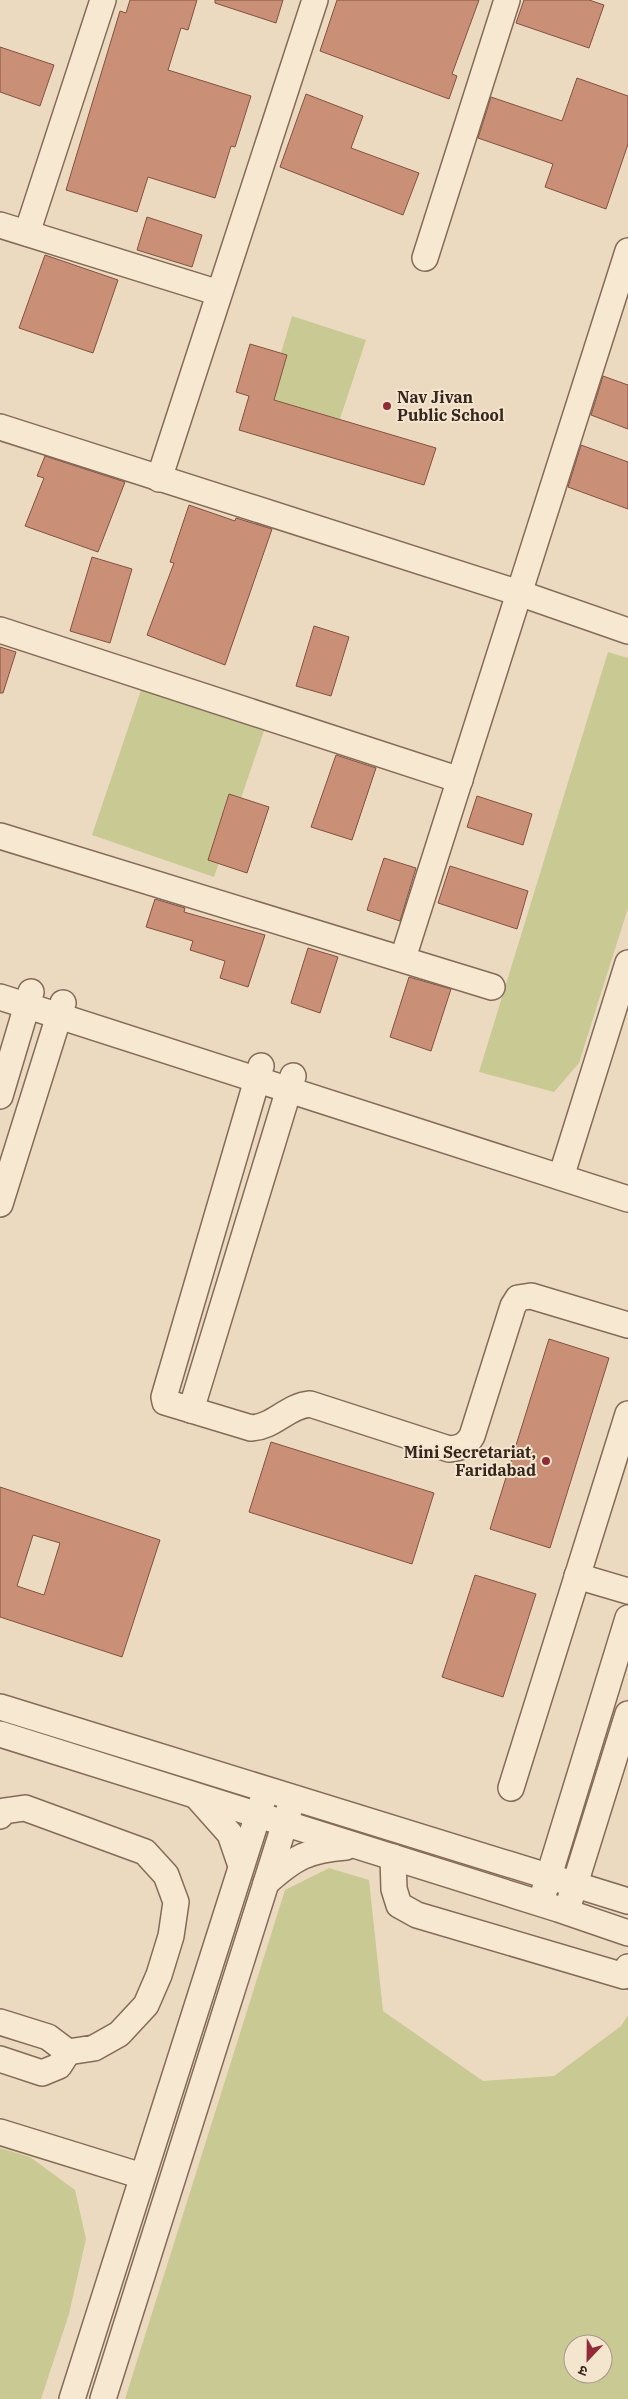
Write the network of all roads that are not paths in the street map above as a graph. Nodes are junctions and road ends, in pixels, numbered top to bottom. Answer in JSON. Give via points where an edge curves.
{"nodes":[{"id":1,"x":103,"y":0,"type":"edge"},
{"id":2,"x":315,"y":0,"type":"edge"},
{"id":3,"x":507,"y":0,"type":"edge"},
{"id":4,"x":0,"y":225,"type":"edge"},
{"id":5,"x":27,"y":233,"type":"junction"},
{"id":6,"x":628,"y":251,"type":"edge"},
{"id":7,"x":425,"y":258,"type":"dead end"},
{"id":8,"x":219,"y":293,"type":"junction"},
{"id":9,"x":0,"y":427,"type":"edge"},
{"id":10,"x":158,"y":479,"type":"junction"},
{"id":11,"x":519,"y":593,"type":"junction"},
{"id":12,"x":0,"y":630,"type":"edge"},
{"id":13,"x":628,"y":631,"type":"edge"},
{"id":14,"x":460,"y":780,"type":"junction"},
{"id":15,"x":0,"y":836,"type":"edge"},
{"id":16,"x":403,"y":958,"type":"junction"},
{"id":17,"x":626,"y":977,"type":"edge"},
{"id":18,"x":0,"y":983,"type":"edge"},
{"id":19,"x":492,"y":987,"type":"dead end"},
{"id":20,"x":0,"y":997,"type":"edge"},
{"id":21,"x":29,"y":999,"type":"junction"},
{"id":22,"x":61,"y":1009,"type":"junction"},
{"id":23,"x":258,"y":1072,"type":"junction"},
{"id":24,"x":291,"y":1083,"type":"junction"},
{"id":25,"x":0,"y":1096,"type":"edge"},
{"id":26,"x":563,"y":1170,"type":"junction"},
{"id":27,"x":628,"y":1184,"type":"edge"},
{"id":28,"x":628,"y":1199,"type":"edge"},
{"id":29,"x":0,"y":1204,"type":"edge"},
{"id":30,"x":628,"y":1325,"type":"edge"},
{"id":31,"x":191,"y":1410,"type":"junction"},
{"id":32,"x":628,"y":1414,"type":"edge"},
{"id":33,"x":577,"y":1576,"type":"junction"},
{"id":34,"x":628,"y":1591,"type":"edge"},
{"id":35,"x":628,"y":1618,"type":"edge"},
{"id":36,"x":0,"y":1707,"type":"edge"},
{"id":37,"x":628,"y":1714,"type":"edge"},
{"id":38,"x":0,"y":1734,"type":"edge"},
{"id":39,"x":511,"y":1788,"type":"dead end"},
{"id":40,"x":266,"y":1790,"type":"junction"},
{"id":41,"x":196,"y":1795,"type":"junction"},
{"id":42,"x":293,"y":1798,"type":"junction"},
{"id":43,"x":258,"y":1815,"type":"junction"},
{"id":44,"x":0,"y":1816,"type":"edge"},
{"id":45,"x":285,"y":1824,"type":"junction"},
{"id":46,"x":356,"y":1846,"type":"junction"},
{"id":47,"x":393,"y":1857,"type":"junction"},
{"id":48,"x":241,"y":1866,"type":"junction"},
{"id":49,"x":550,"y":1876,"type":"junction"},
{"id":50,"x":266,"y":1883,"type":"junction"},
{"id":51,"x":575,"y":1884,"type":"junction"},
{"id":52,"x":628,"y":1901,"type":"edge"},
{"id":53,"x":539,"y":1903,"type":"junction"},
{"id":54,"x":566,"y":1912,"type":"junction"},
{"id":55,"x":628,"y":1933,"type":"edge"},
{"id":56,"x":628,"y":1967,"type":"edge"},
{"id":57,"x":0,"y":2022,"type":"edge"},
{"id":58,"x":68,"y":2052,"type":"junction"},
{"id":59,"x":0,"y":2059,"type":"edge"},
{"id":60,"x":0,"y":2132,"type":"edge"},
{"id":61,"x":142,"y":2176,"type":"junction"},
{"id":62,"x":72,"y":2399,"type":"edge"},
{"id":63,"x":103,"y":2399,"type":"edge"}],
"edges":[{"from":1,"to":5,"type":"street"},
{"from":2,"to":8,"type":"street"},
{"from":3,"to":7,"type":"street"},
{"from":4,"to":5,"type":"street"},
{"from":5,"to":8,"type":"street"},
{"from":6,"to":11,"type":"street"},
{"from":8,"to":10,"type":"street"},
{"from":9,"to":10,"type":"street"},
{"from":10,"to":11,"type":"street"},
{"from":11,"to":13,"type":"street"},
{"from":11,"to":14,"type":"street"},
{"from":12,"to":14,"type":"street"},
{"from":14,"to":16,"type":"street"},
{"from":15,"to":16,"type":"street"},
{"from":16,"to":19,"type":"street"},
{"from":17,"to":26,"type":"street"},
{"from":18,"to":21,"type":"street"},
{"from":20,"to":21,"type":"street"},
{"from":21,"to":22,"type":"street"},
{"from":21,"to":25,"type":"street"},
{"from":22,"to":23,"type":"street"},
{"from":22,"to":29,"type":"street"},
{"from":23,"to":24,"type":"street"},
{"from":23,"to":31,"type":"street","via":[[164,1397],[167,1403]]},
{"from":24,"to":26,"type":"street"},
{"from":24,"to":31,"type":"street"},
{"from":26,"to":27,"type":"street"},
{"from":26,"to":28,"type":"street"},
{"from":30,"to":31,"type":"street","via":[[531,1296],[518,1298],[512,1306],[472,1436],[467,1444],[458,1448],[449,1448],[310,1404],[299,1405],[261,1428]]},
{"from":32,"to":33,"type":"street"},
{"from":33,"to":34,"type":"street"},
{"from":33,"to":39,"type":"street"},
{"from":35,"to":49,"type":"street"},
{"from":36,"to":40,"type":"street"},
{"from":37,"to":51,"type":"street"},
{"from":38,"to":41,"type":"street"},
{"from":40,"to":42,"type":"street"},
{"from":40,"to":43,"type":"street"},
{"from":41,"to":43,"type":"street"},
{"from":41,"to":48,"type":"street","via":[[230,1834]]},
{"from":42,"to":45,"type":"street"},
{"from":42,"to":49,"type":"street"},
{"from":43,"to":45,"type":"street"},
{"from":43,"to":48,"type":"street"},
{"from":44,"to":58,"type":"street","via":[[4,1811],[24,1808],[145,1852],[166,1875],[176,1902],[159,1975],[146,2005],[119,2034],[94,2048]]},
{"from":45,"to":46,"type":"street"},
{"from":45,"to":50,"type":"street"},
{"from":46,"to":47,"type":"street"},
{"from":46,"to":50,"type":"street","via":[[317,1850],[287,1865]]},
{"from":47,"to":53,"type":"street"},
{"from":47,"to":56,"type":"street","via":[[394,1889],[400,1904],[417,1915],[624,1976]]},
{"from":48,"to":61,"type":"street"},
{"from":49,"to":51,"type":"street"},
{"from":49,"to":53,"type":"street"},
{"from":50,"to":63,"type":"street"},
{"from":51,"to":52,"type":"street"},
{"from":51,"to":54,"type":"street"},
{"from":53,"to":54,"type":"street"},
{"from":54,"to":55,"type":"street"},
{"from":57,"to":58,"type":"street","via":[[48,2037]]},
{"from":58,"to":59,"type":"street","via":[[59,2066],[42,2073]]},
{"from":60,"to":61,"type":"street"},
{"from":61,"to":62,"type":"street"}]}
